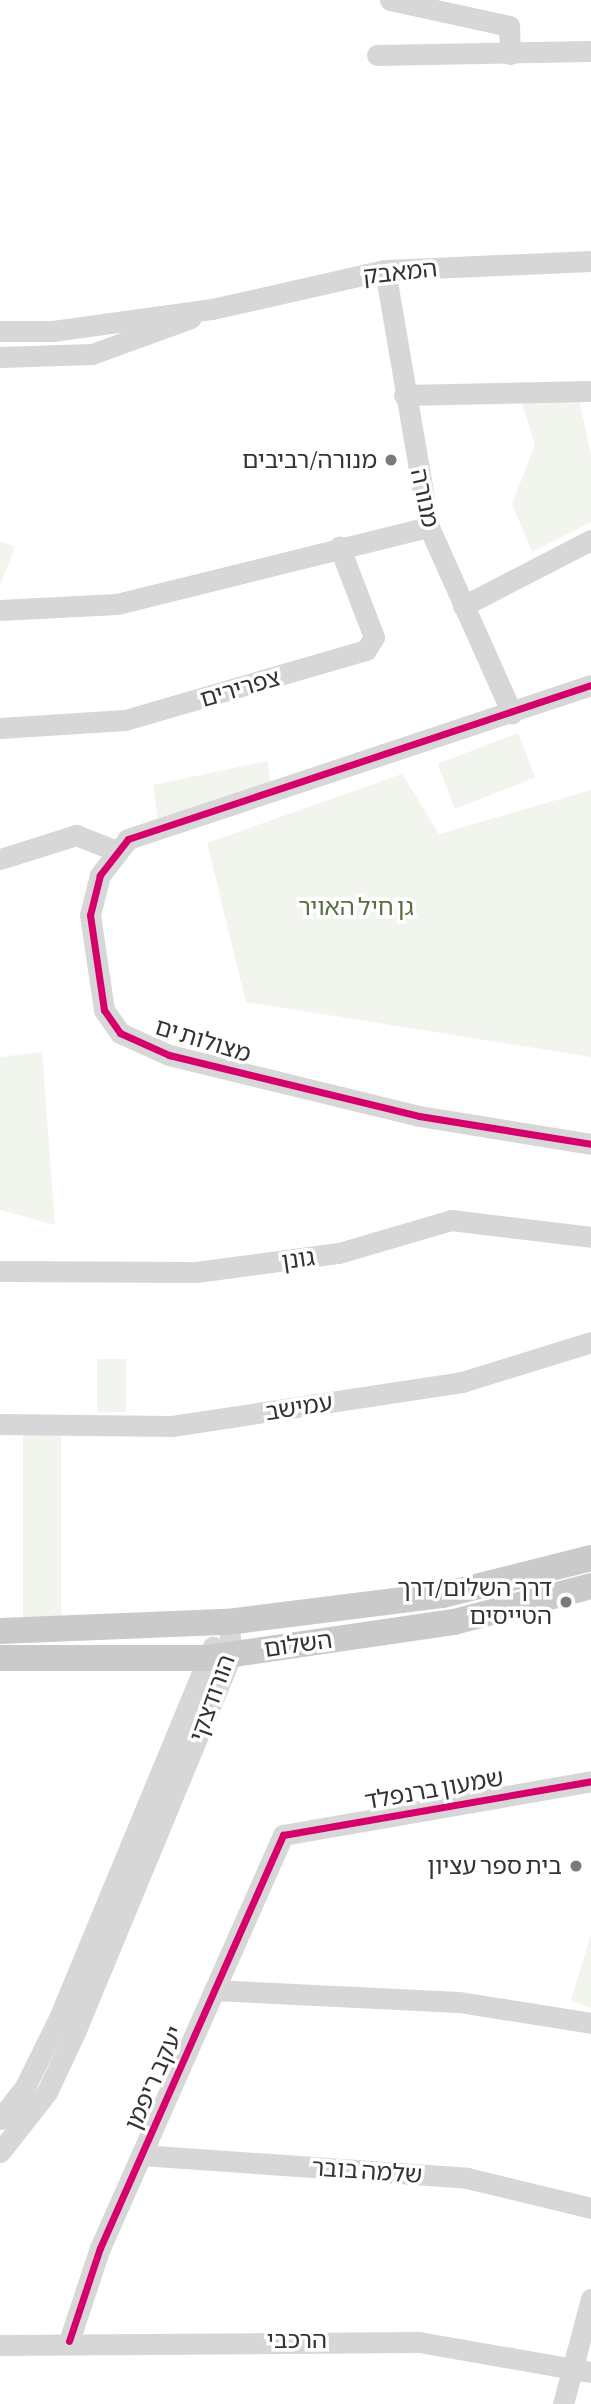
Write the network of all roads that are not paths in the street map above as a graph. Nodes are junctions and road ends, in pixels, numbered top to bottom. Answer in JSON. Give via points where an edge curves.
{"nodes":[{"id":1,"x":390,"y":0,"type":"edge"},
{"id":2,"x":591,"y":51,"type":"edge"},
{"id":3,"x":510,"y":54,"type":"junction"},
{"id":4,"x":377,"y":55,"type":"dead end"},
{"id":5,"x":591,"y":261,"type":"edge"},
{"id":6,"x":385,"y":270,"type":"junction"},
{"id":7,"x":212,"y":309,"type":"junction"},
{"id":8,"x":0,"y":331,"type":"edge"},
{"id":9,"x":0,"y":357,"type":"edge"},
{"id":10,"x":591,"y":391,"type":"edge"},
{"id":11,"x":404,"y":395,"type":"junction"},
{"id":12,"x":429,"y":527,"type":"junction"},
{"id":13,"x":591,"y":540,"type":"edge"},
{"id":14,"x":339,"y":546,"type":"junction"},
{"id":15,"x":463,"y":606,"type":"junction"},
{"id":16,"x":0,"y":610,"type":"edge"},
{"id":17,"x":591,"y":685,"type":"edge"},
{"id":18,"x":512,"y":713,"type":"junction"},
{"id":19,"x":0,"y":728,"type":"edge"},
{"id":20,"x":114,"y":850,"type":"junction"},
{"id":21,"x":0,"y":859,"type":"edge"},
{"id":22,"x":591,"y":1144,"type":"edge"},
{"id":23,"x":591,"y":1237,"type":"edge"},
{"id":24,"x":0,"y":1271,"type":"edge"},
{"id":25,"x":591,"y":1342,"type":"edge"},
{"id":26,"x":0,"y":1424,"type":"edge"},
{"id":27,"x":591,"y":1558,"type":"edge"},
{"id":28,"x":591,"y":1586,"type":"edge"},
{"id":29,"x":228,"y":1622,"type":"junction"},
{"id":30,"x":0,"y":1631,"type":"edge"},
{"id":31,"x":220,"y":1656,"type":"junction"},
{"id":32,"x":0,"y":1658,"type":"edge"},
{"id":33,"x":591,"y":1781,"type":"edge"},
{"id":34,"x":283,"y":1835,"type":"joint"},
{"id":35,"x":214,"y":1990,"type":"junction"},
{"id":36,"x":591,"y":2023,"type":"edge"},
{"id":37,"x":0,"y":2119,"type":"edge"},
{"id":38,"x":0,"y":2152,"type":"edge"},
{"id":39,"x":141,"y":2155,"type":"junction"},
{"id":40,"x":591,"y":2208,"type":"edge"},
{"id":41,"x":591,"y":2299,"type":"edge"},
{"id":42,"x":69,"y":2341,"type":"junction"},
{"id":43,"x":0,"y":2345,"type":"edge"},
{"id":44,"x":583,"y":2370,"type":"edge"},
{"id":45,"x":563,"y":2404,"type":"edge"}],
"edges":[{"from":1,"to":3,"type":"street","via":[[509,26]]},
{"from":2,"to":3,"type":"street"},
{"from":3,"to":4,"type":"street"},
{"from":5,"to":6,"type":"street","name":"המאבק"},
{"from":6,"to":7,"type":"street","name":"המאבק"},
{"from":6,"to":11,"type":"street","name":"מנורה"},
{"from":7,"to":8,"type":"street","name":"המאבק","via":[[53,331]]},
{"from":7,"to":9,"type":"street","name":"המאבק","via":[[123,347],[54,358]]},
{"from":10,"to":11,"type":"street"},
{"from":11,"to":12,"type":"street","name":"מנורה"},
{"from":12,"to":14,"type":"street"},
{"from":12,"to":15,"type":"street","name":"מנורה"},
{"from":13,"to":15,"type":"street"},
{"from":14,"to":16,"type":"street","via":[[117,604]]},
{"from":14,"to":19,"type":"street","name":"צפרירים","via":[[374,637],[366,650],[125,720]]},
{"from":15,"to":18,"type":"street","name":"מנורה"},
{"from":17,"to":18,"type":"street"},
{"from":18,"to":20,"type":"street","via":[[128,839]]},
{"from":20,"to":21,"type":"street","via":[[76,835]]},
{"from":20,"to":22,"type":"street","name":"מצולות ים","via":[[90,915],[104,1010],[120,1033],[169,1055],[419,1116]]},
{"from":23,"to":24,"type":"street","name":"גונן","via":[[451,1220],[339,1253],[196,1272]]},
{"from":25,"to":26,"type":"street","name":"עמישב","via":[[462,1382],[172,1426]]},
{"from":27,"to":29,"type":"main road","name":"השלום","via":[[443,1595]]},
{"from":28,"to":31,"type":"main road","name":"השלום","via":[[454,1622]]},
{"from":29,"to":30,"type":"main road","name":"השלום"},
{"from":29,"to":31,"type":"street","name":"הורודצקי"},
{"from":31,"to":32,"type":"main road","name":"השלום"},
{"from":31,"to":37,"type":"street","name":"הורודצקי","via":[[58,2018],[25,2087]]},
{"from":31,"to":38,"type":"street","name":"הורודצקי","via":[[47,2092]]},
{"from":33,"to":34,"type":"street","name":"שמעון ברנפלד"},
{"from":34,"to":35,"type":"street","name":"יעקב ריפמן"},
{"from":35,"to":36,"type":"street","via":[[459,2002]]},
{"from":35,"to":39,"type":"street","name":"יעקב ריפמן"},
{"from":39,"to":40,"type":"street","name":"שלמה בובר","via":[[467,2178]]},
{"from":39,"to":42,"type":"street","name":"יעקב ריפמן","via":[[100,2248]]},
{"from":41,"to":44,"type":"street"},
{"from":42,"to":43,"type":"street","name":"הרכבי"},
{"from":42,"to":44,"type":"street","name":"הרכבי","via":[[419,2342]]},
{"from":44,"to":45,"type":"street"}]}
